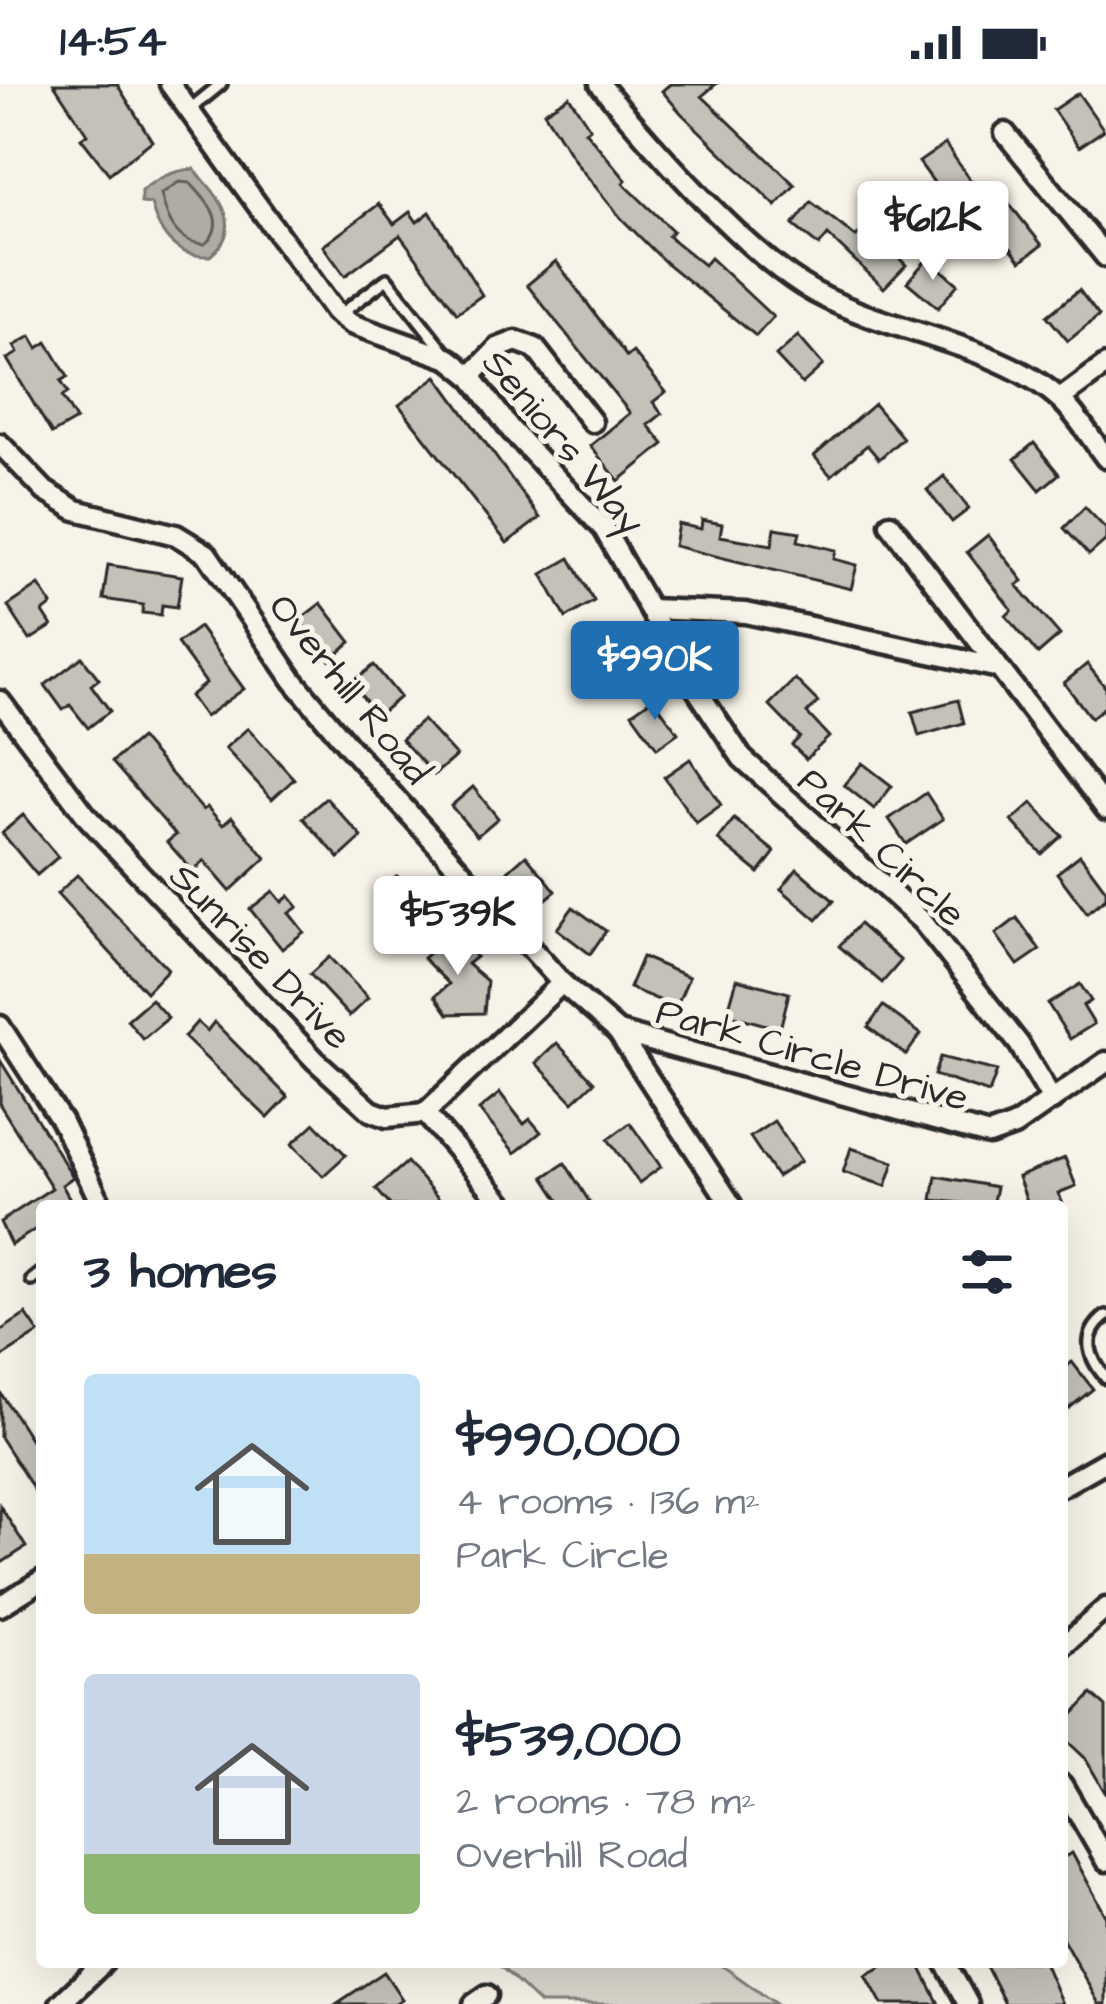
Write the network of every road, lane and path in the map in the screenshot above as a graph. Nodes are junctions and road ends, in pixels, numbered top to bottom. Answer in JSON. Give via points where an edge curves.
{"nodes":[{"id":1,"x":170,"y":84,"type":"edge"},
{"id":2,"x":220,"y":84,"type":"edge"},
{"id":3,"x":600,"y":84,"type":"edge"},
{"id":4,"x":189,"y":110,"type":"junction"},
{"id":5,"x":1006,"y":133,"type":"dead end"},
{"id":6,"x":1106,"y":257,"type":"edge"},
{"id":7,"x":339,"y":315,"type":"junction"},
{"id":8,"x":450,"y":359,"type":"junction"},
{"id":9,"x":1106,"y":365,"type":"edge"},
{"id":10,"x":471,"y":376,"type":"junction"},
{"id":11,"x":1060,"y":399,"type":"junction"},
{"id":12,"x":592,"y":422,"type":"dead end"},
{"id":13,"x":0,"y":444,"type":"edge"},
{"id":14,"x":1106,"y":458,"type":"edge"},
{"id":15,"x":890,"y":524,"type":"dead end"},
{"id":16,"x":650,"y":608,"type":"junction"},
{"id":17,"x":994,"y":667,"type":"junction"},
{"id":18,"x":0,"y":701,"type":"edge"},
{"id":19,"x":1106,"y":809,"type":"edge"},
{"id":20,"x":562,"y":983,"type":"junction"},
{"id":21,"x":0,"y":1026,"type":"edge"},
{"id":22,"x":618,"y":1032,"type":"junction"},
{"id":23,"x":1106,"y":1062,"type":"edge"},
{"id":24,"x":1052,"y":1100,"type":"junction"},
{"id":25,"x":425,"y":1112,"type":"junction"},
{"id":26,"x":99,"y":1200,"type":"edge"},
{"id":27,"x":501,"y":1200,"type":"edge"},
{"id":28,"x":728,"y":1200,"type":"edge"},
{"id":29,"x":36,"y":1277,"type":"edge"},
{"id":30,"x":32,"y":1280,"type":"dead end"},
{"id":31,"x":1106,"y":1316,"type":"edge"},
{"id":32,"x":1106,"y":1378,"type":"edge"},
{"id":33,"x":1106,"y":1461,"type":"edge"},
{"id":34,"x":1068,"y":1483,"type":"edge"},
{"id":35,"x":36,"y":1584,"type":"edge"},
{"id":36,"x":0,"y":1606,"type":"edge"},
{"id":37,"x":1106,"y":1608,"type":"edge"},
{"id":38,"x":1068,"y":1642,"type":"edge"},
{"id":39,"x":1068,"y":1795,"type":"edge"},
{"id":40,"x":1106,"y":1861,"type":"edge"},
{"id":41,"x":98,"y":1968,"type":"edge"},
{"id":42,"x":948,"y":1968,"type":"edge"},
{"id":43,"x":60,"y":2004,"type":"edge"},
{"id":44,"x":968,"y":2004,"type":"edge"}],
"edges":[{"from":1,"to":4,"type":"street"},
{"from":2,"to":4,"type":"lane"},
{"from":3,"to":11,"type":"street","via":[[799,284],[857,315],[1002,364]]},
{"from":4,"to":7,"type":"street"},
{"from":5,"to":6,"type":"street"},
{"from":7,"to":8,"type":"street","name":"Seniors Way"},
{"from":7,"to":8,"type":"lane","via":[[387,278]]},
{"from":8,"to":10,"type":"street","name":"Seniors Way"},
{"from":9,"to":11,"type":"street"},
{"from":10,"to":12,"type":"street","via":[[516,340],[535,348]]},
{"from":10,"to":16,"type":"street","name":"Seniors Way","via":[[597,519]]},
{"from":11,"to":14,"type":"street"},
{"from":13,"to":20,"type":"street","name":"Overhill Road","via":[[76,510],[198,544],[335,731]]},
{"from":15,"to":17,"type":"street"},
{"from":16,"to":17,"type":"street","via":[[746,614]]},
{"from":16,"to":24,"type":"street","name":"Park Circle","via":[[742,758],[922,921]]},
{"from":17,"to":19,"type":"street"},
{"from":18,"to":25,"type":"street","name":"Sunrise Drive","via":[[88,818],[315,1060],[371,1111]]},
{"from":20,"to":22,"type":"street","name":"Overhill Road"},
{"from":20,"to":25,"type":"street"},
{"from":21,"to":26,"type":"street","via":[[62,1122]]},
{"from":22,"to":24,"type":"street","name":"Park Circle Drive","via":[[982,1134],[1006,1131]]},
{"from":22,"to":28,"type":"street"},
{"from":23,"to":24,"type":"street"},
{"from":25,"to":27,"type":"street"},
{"from":29,"to":30,"type":"lane"},
{"from":31,"to":32,"type":"lane","via":[[1088,1341]]},
{"from":33,"to":34,"type":"street"},
{"from":35,"to":36,"type":"street"},
{"from":37,"to":38,"type":"street"},
{"from":39,"to":40,"type":"street"},
{"from":41,"to":43,"type":"street"},
{"from":42,"to":44,"type":"street"}]}
